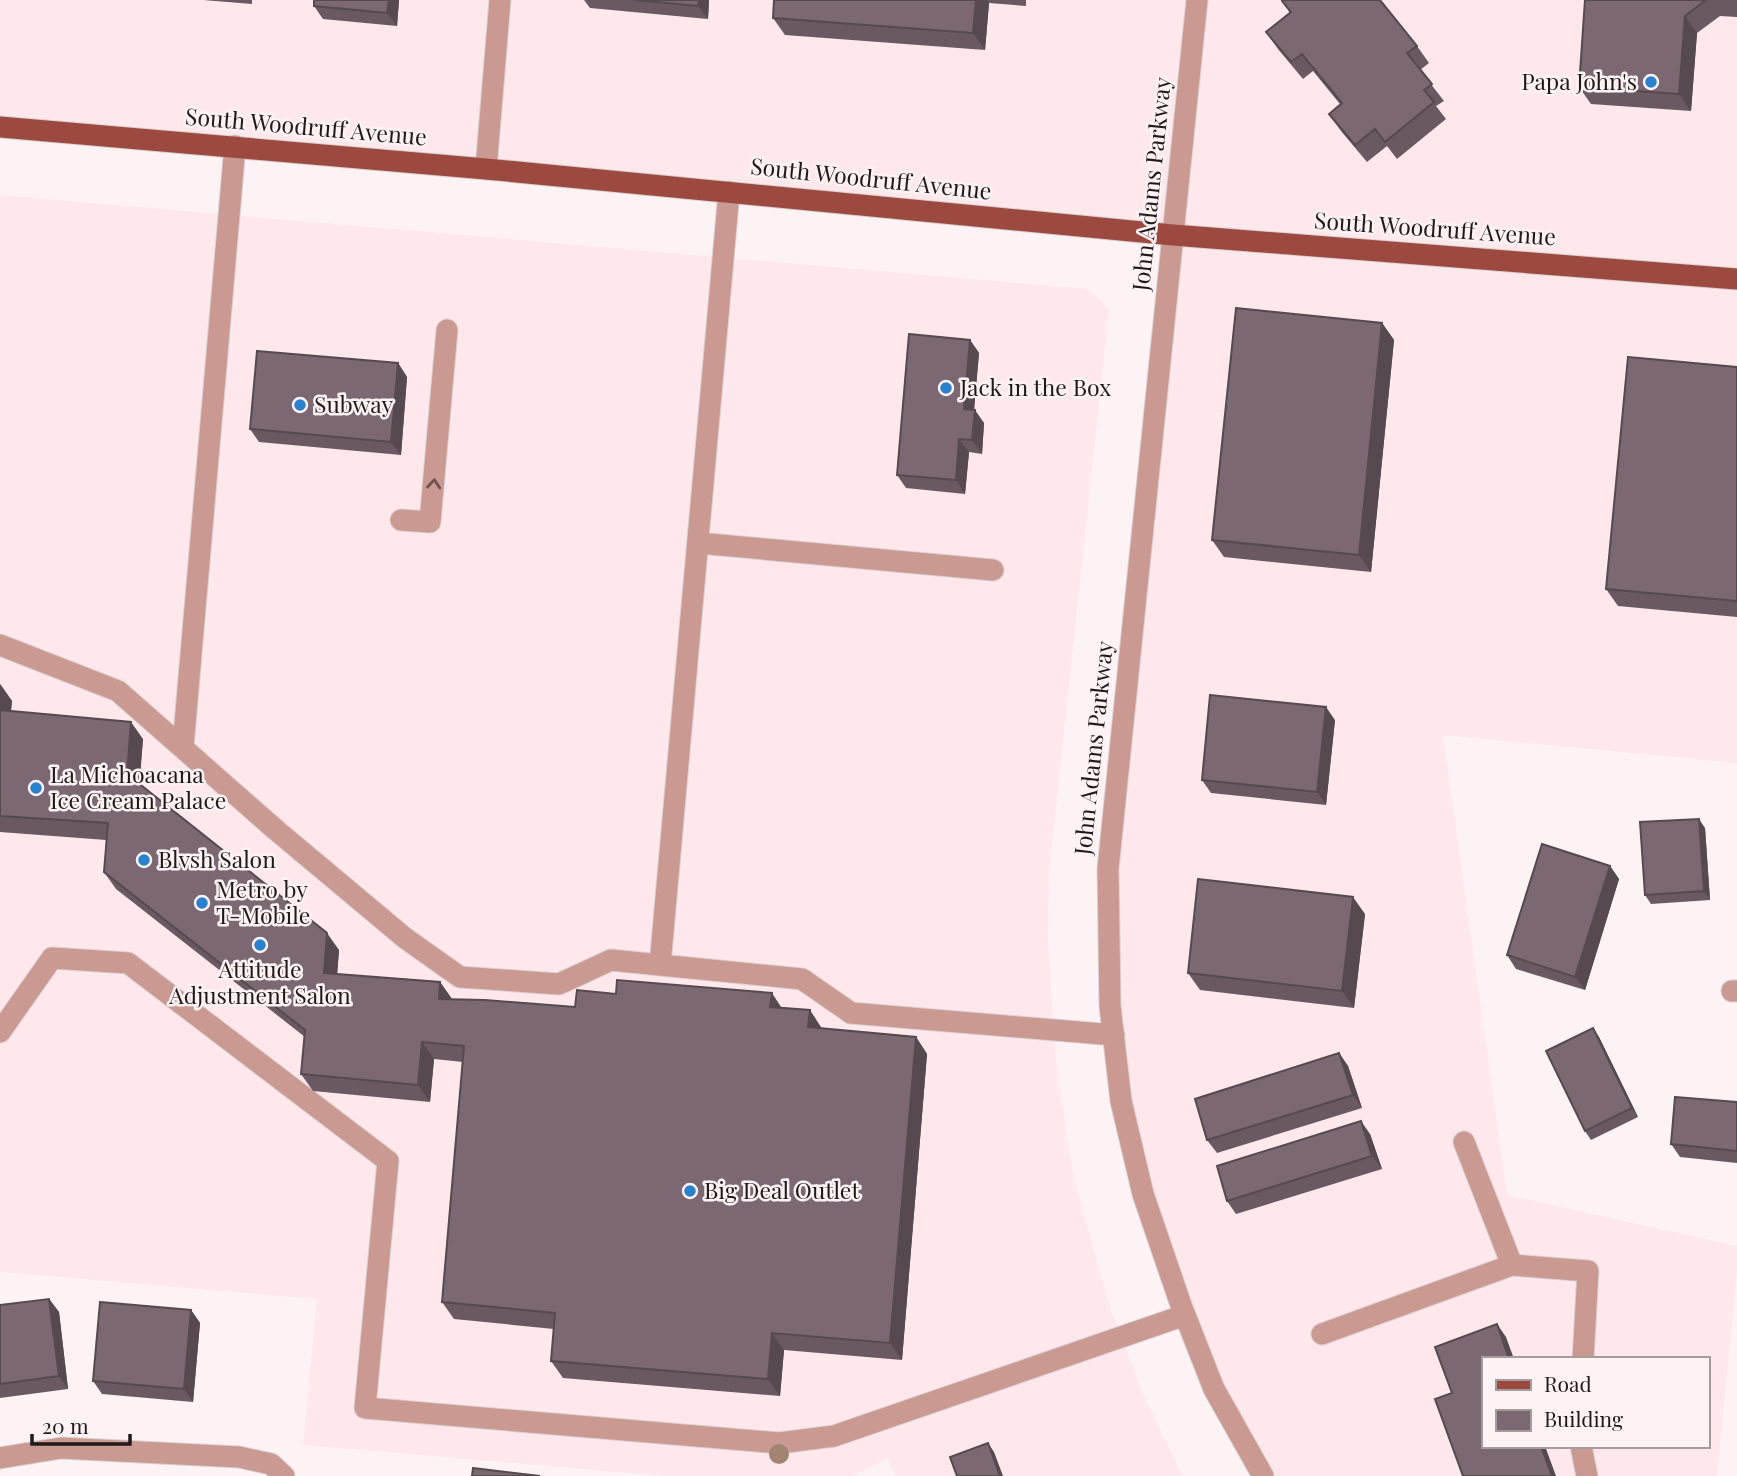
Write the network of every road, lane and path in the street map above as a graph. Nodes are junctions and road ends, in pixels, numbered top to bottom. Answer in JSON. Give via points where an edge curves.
{"nodes":[{"id":1,"x":500,"y":0,"type":"edge"},
{"id":2,"x":1197,"y":0,"type":"edge"},
{"id":3,"x":0,"y":127,"type":"edge"},
{"id":4,"x":236,"y":146,"type":"junction"},
{"id":5,"x":486,"y":169,"type":"junction"},
{"id":6,"x":729,"y":191,"type":"junction"},
{"id":7,"x":1173,"y":235,"type":"junction"},
{"id":8,"x":1737,"y":279,"type":"edge"},
{"id":9,"x":447,"y":330,"type":"dead end"},
{"id":10,"x":401,"y":520,"type":"dead end"},
{"id":11,"x":698,"y":544,"type":"junction"},
{"id":12,"x":993,"y":570,"type":"dead end"},
{"id":13,"x":0,"y":645,"type":"edge"},
{"id":14,"x":183,"y":747,"type":"junction"},
{"id":15,"x":660,"y":965,"type":"junction"},
{"id":16,"x":0,"y":1032,"type":"edge"},
{"id":17,"x":1114,"y":1035,"type":"junction"},
{"id":18,"x":1464,"y":1142,"type":"dead end"},
{"id":19,"x":1512,"y":1265,"type":"junction"},
{"id":20,"x":1185,"y":1315,"type":"junction"},
{"id":21,"x":1322,"y":1334,"type":"dead end"},
{"id":22,"x":1583,"y":1357,"type":"edge"},
{"id":23,"x":1581,"y":1448,"type":"edge"},
{"id":24,"x":0,"y":1458,"type":"edge"},
{"id":25,"x":284,"y":1476,"type":"edge"},
{"id":26,"x":1262,"y":1476,"type":"edge"},
{"id":27,"x":1587,"y":1476,"type":"edge"}],
"edges":[{"from":1,"to":5,"type":"street"},
{"from":2,"to":7,"type":"street","name":"John Adams Parkway"},
{"from":3,"to":4,"type":"main road","name":"South Woodruff Avenue"},
{"from":4,"to":5,"type":"main road","name":"South Woodruff Avenue"},
{"from":4,"to":14,"type":"street"},
{"from":5,"to":6,"type":"main road","name":"South Woodruff Avenue"},
{"from":6,"to":7,"type":"main road","name":"South Woodruff Avenue"},
{"from":6,"to":11,"type":"street"},
{"from":7,"to":8,"type":"main road","name":"South Woodruff Avenue"},
{"from":7,"to":17,"type":"street","name":"John Adams Parkway","via":[[1108,869]]},
{"from":10,"to":9,"type":"street","one_way":true,"via":[[430,523]]},
{"from":11,"to":12,"type":"street"},
{"from":11,"to":15,"type":"street"},
{"from":13,"to":14,"type":"street","via":[[118,691]]},
{"from":14,"to":15,"type":"street","via":[[405,938],[460,977],[559,984],[611,960]]},
{"from":15,"to":17,"type":"street","via":[[802,979],[851,1013]]},
{"from":16,"to":20,"type":"street","via":[[52,958],[128,963],[388,1161],[365,1408],[779,1443],[834,1436]]},
{"from":17,"to":20,"type":"street","name":"John Adams Parkway","via":[[1121,1101],[1143,1194]]},
{"from":18,"to":19,"type":"street"},
{"from":19,"to":21,"type":"street"},
{"from":19,"to":22,"type":"street","via":[[1588,1271]]},
{"from":20,"to":26,"type":"street","name":"John Adams Parkway","via":[[1214,1389]]},
{"from":23,"to":27,"type":"street"},
{"from":24,"to":25,"type":"street","via":[[61,1448],[239,1457],[271,1464]]}]}
